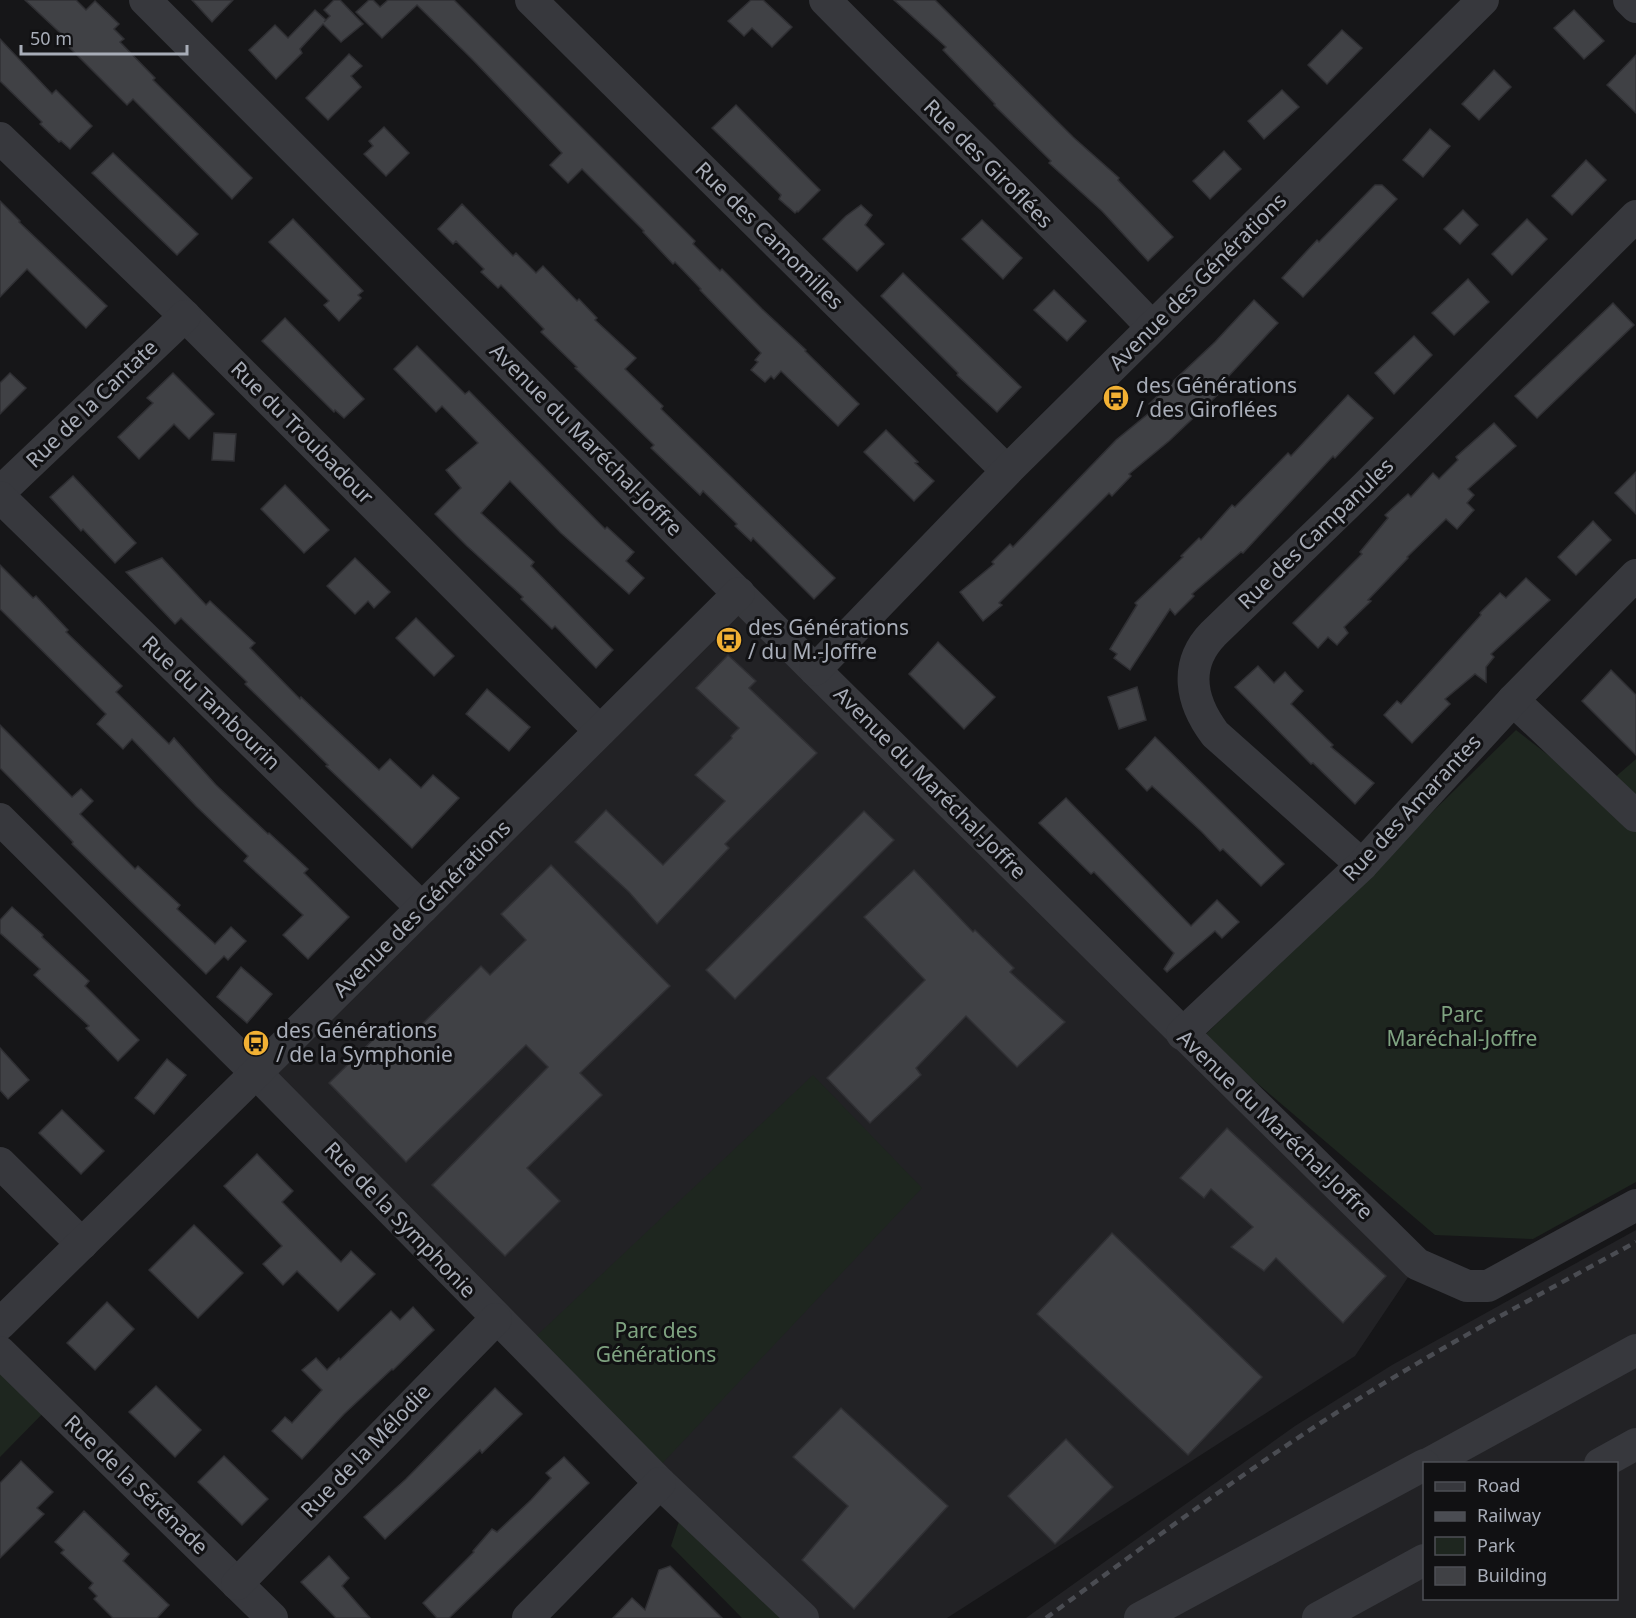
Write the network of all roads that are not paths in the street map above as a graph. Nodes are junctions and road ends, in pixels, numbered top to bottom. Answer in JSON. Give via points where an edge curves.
{"nodes":[{"id":1,"x":145,"y":0,"type":"edge"},
{"id":2,"x":531,"y":0,"type":"edge"},
{"id":3,"x":825,"y":0,"type":"edge"},
{"id":4,"x":1483,"y":0,"type":"edge"},
{"id":5,"x":1629,"y":0,"type":"edge"},
{"id":6,"x":1636,"y":7,"type":"edge"},
{"id":7,"x":0,"y":138,"type":"edge"},
{"id":8,"x":1636,"y":216,"type":"edge"},
{"id":9,"x":184,"y":316,"type":"junction"},
{"id":10,"x":1152,"y":327,"type":"junction"},
{"id":11,"x":1006,"y":471,"type":"junction"},
{"id":12,"x":0,"y":492,"type":"edge"},
{"id":13,"x":0,"y":497,"type":"edge"},
{"id":14,"x":1636,"y":575,"type":"edge"},
{"id":15,"x":739,"y":593,"type":"junction"},
{"id":16,"x":815,"y":670,"type":"junction"},
{"id":17,"x":1513,"y":700,"type":"junction"},
{"id":18,"x":600,"y":731,"type":"junction"},
{"id":19,"x":1636,"y":816,"type":"edge"},
{"id":20,"x":0,"y":819,"type":"edge"},
{"id":21,"x":1362,"y":865,"type":"junction"},
{"id":22,"x":422,"y":908,"type":"junction"},
{"id":23,"x":1182,"y":1034,"type":"junction"},
{"id":24,"x":256,"y":1073,"type":"junction"},
{"id":25,"x":0,"y":1163,"type":"edge"},
{"id":26,"x":1636,"y":1205,"type":"edge"},
{"id":27,"x":82,"y":1244,"type":"junction"},
{"id":28,"x":496,"y":1319,"type":"junction"},
{"id":29,"x":0,"y":1324,"type":"edge"},
{"id":30,"x":1636,"y":1350,"type":"edge"},
{"id":31,"x":0,"y":1352,"type":"edge"},
{"id":32,"x":1636,"y":1444,"type":"edge"},
{"id":33,"x":1430,"y":1462,"type":"edge"},
{"id":34,"x":1604,"y":1462,"type":"edge"},
{"id":35,"x":1423,"y":1466,"type":"edge"},
{"id":36,"x":660,"y":1484,"type":"junction"},
{"id":37,"x":1423,"y":1561,"type":"edge"},
{"id":38,"x":237,"y":1584,"type":"junction"},
{"id":39,"x":272,"y":1618,"type":"edge"},
{"id":40,"x":528,"y":1618,"type":"edge"},
{"id":41,"x":803,"y":1618,"type":"edge"},
{"id":42,"x":1140,"y":1618,"type":"edge"},
{"id":43,"x":1318,"y":1618,"type":"edge"}],
"edges":[{"from":1,"to":15,"type":"street","name":"Avenue du Maréchal-Joffre"},
{"from":2,"to":11,"type":"street","name":"Rue des Camomilles"},
{"from":3,"to":10,"type":"street","name":"Rue des Giroflées"},
{"from":4,"to":10,"type":"street","name":"Avenue des Générations"},
{"from":5,"to":6,"type":"street"},
{"from":7,"to":9,"type":"street","name":"Rue du Troubadour"},
{"from":8,"to":21,"type":"street","name":"Rue des Campanules","via":[[1213,634],[1197,657],[1194,691],[1205,721],[1215,734]]},
{"from":9,"to":12,"type":"street","name":"Rue de la Cantate"},
{"from":9,"to":18,"type":"street","name":"Rue du Troubadour"},
{"from":10,"to":11,"type":"street","name":"Avenue des Générations"},
{"from":11,"to":16,"type":"street","name":"Avenue des Générations"},
{"from":13,"to":22,"type":"street","name":"Rue du Tambourin"},
{"from":14,"to":17,"type":"street","name":"Rue des Amarantes"},
{"from":15,"to":16,"type":"street","name":"Avenue du Maréchal-Joffre"},
{"from":15,"to":18,"type":"street","name":"Avenue des Générations"},
{"from":16,"to":23,"type":"street","name":"Avenue du Maréchal-Joffre"},
{"from":17,"to":19,"type":"street"},
{"from":17,"to":21,"type":"street","name":"Rue des Amarantes"},
{"from":18,"to":22,"type":"street","name":"Avenue des Générations"},
{"from":20,"to":24,"type":"street","name":"Rue de la Symphonie"},
{"from":21,"to":23,"type":"street","name":"Rue des Amarantes"},
{"from":22,"to":24,"type":"street","name":"Avenue des Générations"},
{"from":23,"to":26,"type":"street","name":"Avenue du Maréchal-Joffre","via":[[1417,1264],[1467,1286],[1488,1286]]},
{"from":24,"to":27,"type":"street","name":"Avenue des Générations"},
{"from":24,"to":28,"type":"street","name":"Rue de la Symphonie"},
{"from":25,"to":27,"type":"street"},
{"from":27,"to":29,"type":"street","name":"Avenue des Générations"},
{"from":28,"to":36,"type":"street","name":"Rue de la Symphonie"},
{"from":28,"to":38,"type":"street","name":"Rue de la Mélodie"},
{"from":30,"to":33,"type":"street"},
{"from":31,"to":38,"type":"street","name":"Rue de la Sérénade"},
{"from":32,"to":34,"type":"street"},
{"from":35,"to":42,"type":"street"},
{"from":36,"to":40,"type":"street"},
{"from":36,"to":41,"type":"street","name":"Rue de la Symphonie"},
{"from":37,"to":43,"type":"street"},
{"from":38,"to":39,"type":"street","name":"Rue de la Sérénade"}]}
